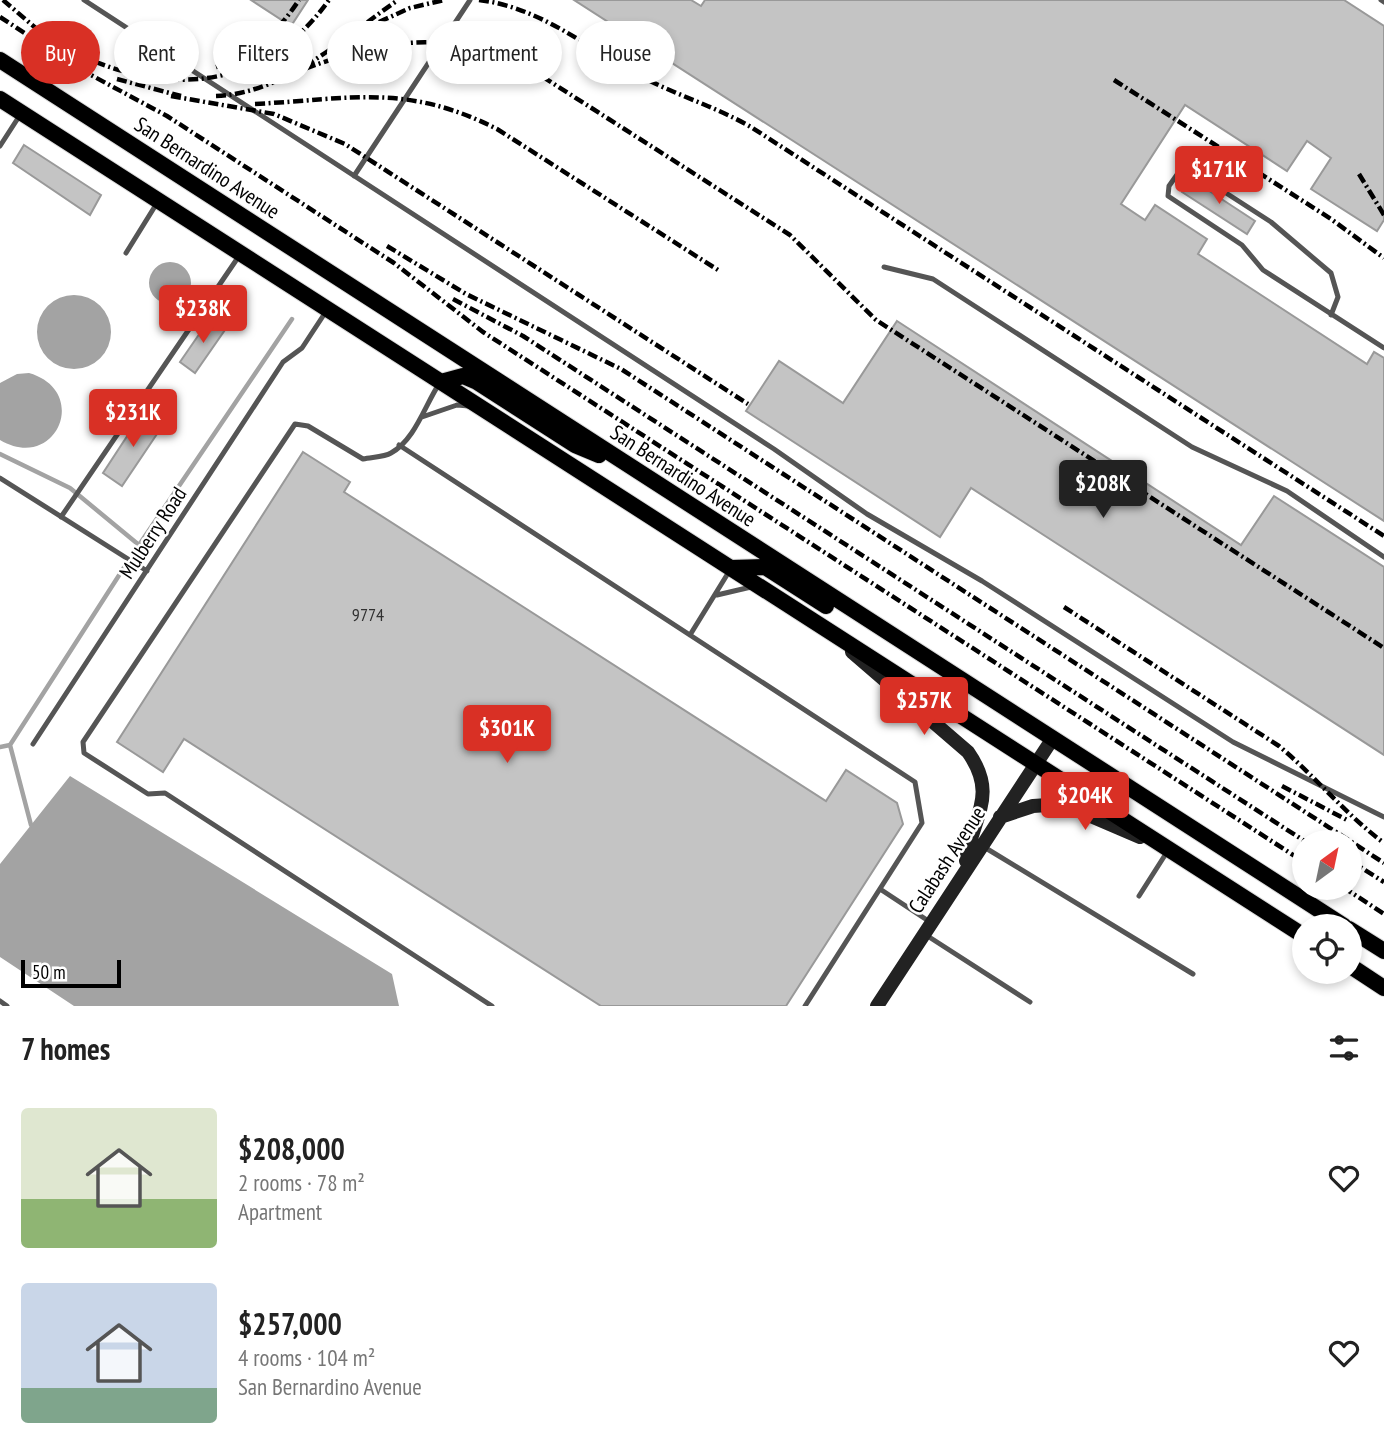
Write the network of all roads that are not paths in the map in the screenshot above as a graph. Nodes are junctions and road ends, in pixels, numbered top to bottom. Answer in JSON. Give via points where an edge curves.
{"nodes":[{"id":1,"x":84,"y":0,"type":"edge"},
{"id":2,"x":470,"y":0,"type":"edge"},
{"id":3,"x":0,"y":60,"type":"edge"},
{"id":4,"x":0,"y":99,"type":"edge"},
{"id":5,"x":22,"y":113,"type":"junction"},
{"id":6,"x":0,"y":146,"type":"edge"},
{"id":7,"x":354,"y":176,"type":"junction"},
{"id":8,"x":159,"y":201,"type":"junction"},
{"id":9,"x":126,"y":253,"type":"dead end"},
{"id":10,"x":240,"y":253,"type":"junction"},
{"id":11,"x":884,"y":267,"type":"dead end"},
{"id":12,"x":327,"y":309,"type":"junction"},
{"id":13,"x":1331,"y":315,"type":"junction"},
{"id":14,"x":1384,"y":348,"type":"edge"},
{"id":15,"x":441,"y":382,"type":"junction"},
{"id":16,"x":480,"y":407,"type":"junction"},
{"id":17,"x":422,"y":417,"type":"junction"},
{"id":18,"x":399,"y":446,"type":"junction"},
{"id":19,"x":634,"y":468,"type":"junction"},
{"id":20,"x":0,"y":478,"type":"edge"},
{"id":21,"x":61,"y":517,"type":"junction"},
{"id":22,"x":1384,"y":557,"type":"edge"},
{"id":23,"x":731,"y":568,"type":"junction"},
{"id":24,"x":147,"y":571,"type":"junction"},
{"id":25,"x":758,"y":585,"type":"junction"},
{"id":26,"x":717,"y":595,"type":"junction"},
{"id":27,"x":821,"y":626,"type":"junction"},
{"id":28,"x":690,"y":635,"type":"junction"},
{"id":29,"x":929,"y":659,"type":"junction"},
{"id":30,"x":1054,"y":738,"type":"junction"},
{"id":31,"x":33,"y":744,"type":"dead end"},
{"id":32,"x":1036,"y":764,"type":"junction"},
{"id":33,"x":1000,"y":817,"type":"junction"},
{"id":34,"x":1384,"y":817,"type":"edge"},
{"id":35,"x":981,"y":845,"type":"junction"},
{"id":36,"x":1168,"y":849,"type":"junction"},
{"id":37,"x":965,"y":869,"type":"junction"},
{"id":38,"x":880,"y":889,"type":"junction"},
{"id":39,"x":1139,"y":896,"type":"dead end"},
{"id":40,"x":1325,"y":914,"type":"edge"},
{"id":41,"x":928,"y":928,"type":"junction"},
{"id":42,"x":1292,"y":928,"type":"edge"},
{"id":43,"x":1362,"y":937,"type":"edge"},
{"id":44,"x":1384,"y":951,"type":"edge"},
{"id":45,"x":1194,"y":974,"type":"dead end"},
{"id":46,"x":1362,"y":974,"type":"edge"},
{"id":47,"x":1384,"y":988,"type":"edge"},
{"id":48,"x":0,"y":1001,"type":"edge"},
{"id":49,"x":1030,"y":1002,"type":"dead end"},
{"id":50,"x":7,"y":1006,"type":"edge"},
{"id":51,"x":492,"y":1006,"type":"edge"},
{"id":52,"x":805,"y":1006,"type":"edge"},
{"id":53,"x":877,"y":1006,"type":"edge"}],
"edges":[{"from":1,"to":7,"type":"lane"},
{"from":2,"to":7,"type":"lane"},
{"from":3,"to":19,"type":"main road","name":"San Bernardino Avenue"},
{"from":4,"to":5,"type":"main road"},
{"from":5,"to":6,"type":"lane"},
{"from":5,"to":8,"type":"main road"},
{"from":7,"to":34,"type":"lane","via":[[867,514],[982,581],[1233,743]]},
{"from":8,"to":9,"type":"lane"},
{"from":8,"to":10,"type":"main road"},
{"from":10,"to":12,"type":"main road"},
{"from":10,"to":21,"type":"lane"},
{"from":11,"to":22,"type":"lane","via":[[933,279],[1192,447],[1287,491]]},
{"from":12,"to":15,"type":"main road"},
{"from":12,"to":24,"type":"lane","name":"Mulberry Road","via":[[302,348],[283,362]]},
{"from":13,"to":13,"type":"lane","via":[[1263,270],[1242,245],[1168,196],[1181,169],[1192,171],[1271,222],[1331,273],[1338,297]]},
{"from":13,"to":14,"type":"lane"},
{"from":15,"to":16,"type":"main road"},
{"from":15,"to":17,"type":"lane","via":[[424,405]]},
{"from":15,"to":19,"type":"main road","via":[[463,376],[477,382],[575,445]]},
{"from":16,"to":17,"type":"lane","via":[[457,405]]},
{"from":16,"to":23,"type":"main road"},
{"from":17,"to":18,"type":"lane"},
{"from":18,"to":28,"type":"lane"},
{"from":18,"to":51,"type":"lane","via":[[390,453],[363,459],[308,426],[295,424],[83,742],[85,753],[148,794],[164,793]]},
{"from":19,"to":29,"type":"main road","name":"San Bernardino Avenue"},
{"from":20,"to":21,"type":"lane"},
{"from":21,"to":24,"type":"lane"},
{"from":23,"to":25,"type":"main road"},
{"from":23,"to":26,"type":"lane"},
{"from":23,"to":29,"type":"main road","via":[[765,567],[864,630]]},
{"from":24,"to":31,"type":"lane","name":"Mulberry Road"},
{"from":25,"to":26,"type":"lane"},
{"from":25,"to":27,"type":"main road"},
{"from":26,"to":28,"type":"lane"},
{"from":27,"to":32,"type":"main road"},
{"from":27,"to":37,"type":"street","via":[[968,752],[979,768],[983,807]]},
{"from":28,"to":38,"type":"lane","via":[[915,782],[922,822]]},
{"from":29,"to":30,"type":"main road","name":"San Bernardino Avenue"},
{"from":30,"to":32,"type":"street","name":"Calabash Avenue"},
{"from":30,"to":40,"type":"main road","name":"San Bernardino Avenue"},
{"from":32,"to":33,"type":"street","name":"Calabash Avenue"},
{"from":32,"to":36,"type":"main road"},
{"from":33,"to":35,"type":"street","name":"Calabash Avenue"},
{"from":33,"to":36,"type":"street","via":[[1033,806],[1063,804]]},
{"from":35,"to":37,"type":"street","name":"Calabash Avenue"},
{"from":35,"to":45,"type":"lane"},
{"from":36,"to":39,"type":"lane"},
{"from":36,"to":42,"type":"main road"},
{"from":37,"to":41,"type":"street","name":"Calabash Avenue"},
{"from":38,"to":41,"type":"lane"},
{"from":38,"to":52,"type":"lane"},
{"from":41,"to":49,"type":"lane"},
{"from":41,"to":53,"type":"street","name":"Calabash Avenue"},
{"from":43,"to":44,"type":"main road"},
{"from":46,"to":47,"type":"main road"},
{"from":48,"to":50,"type":"lane"}]}
